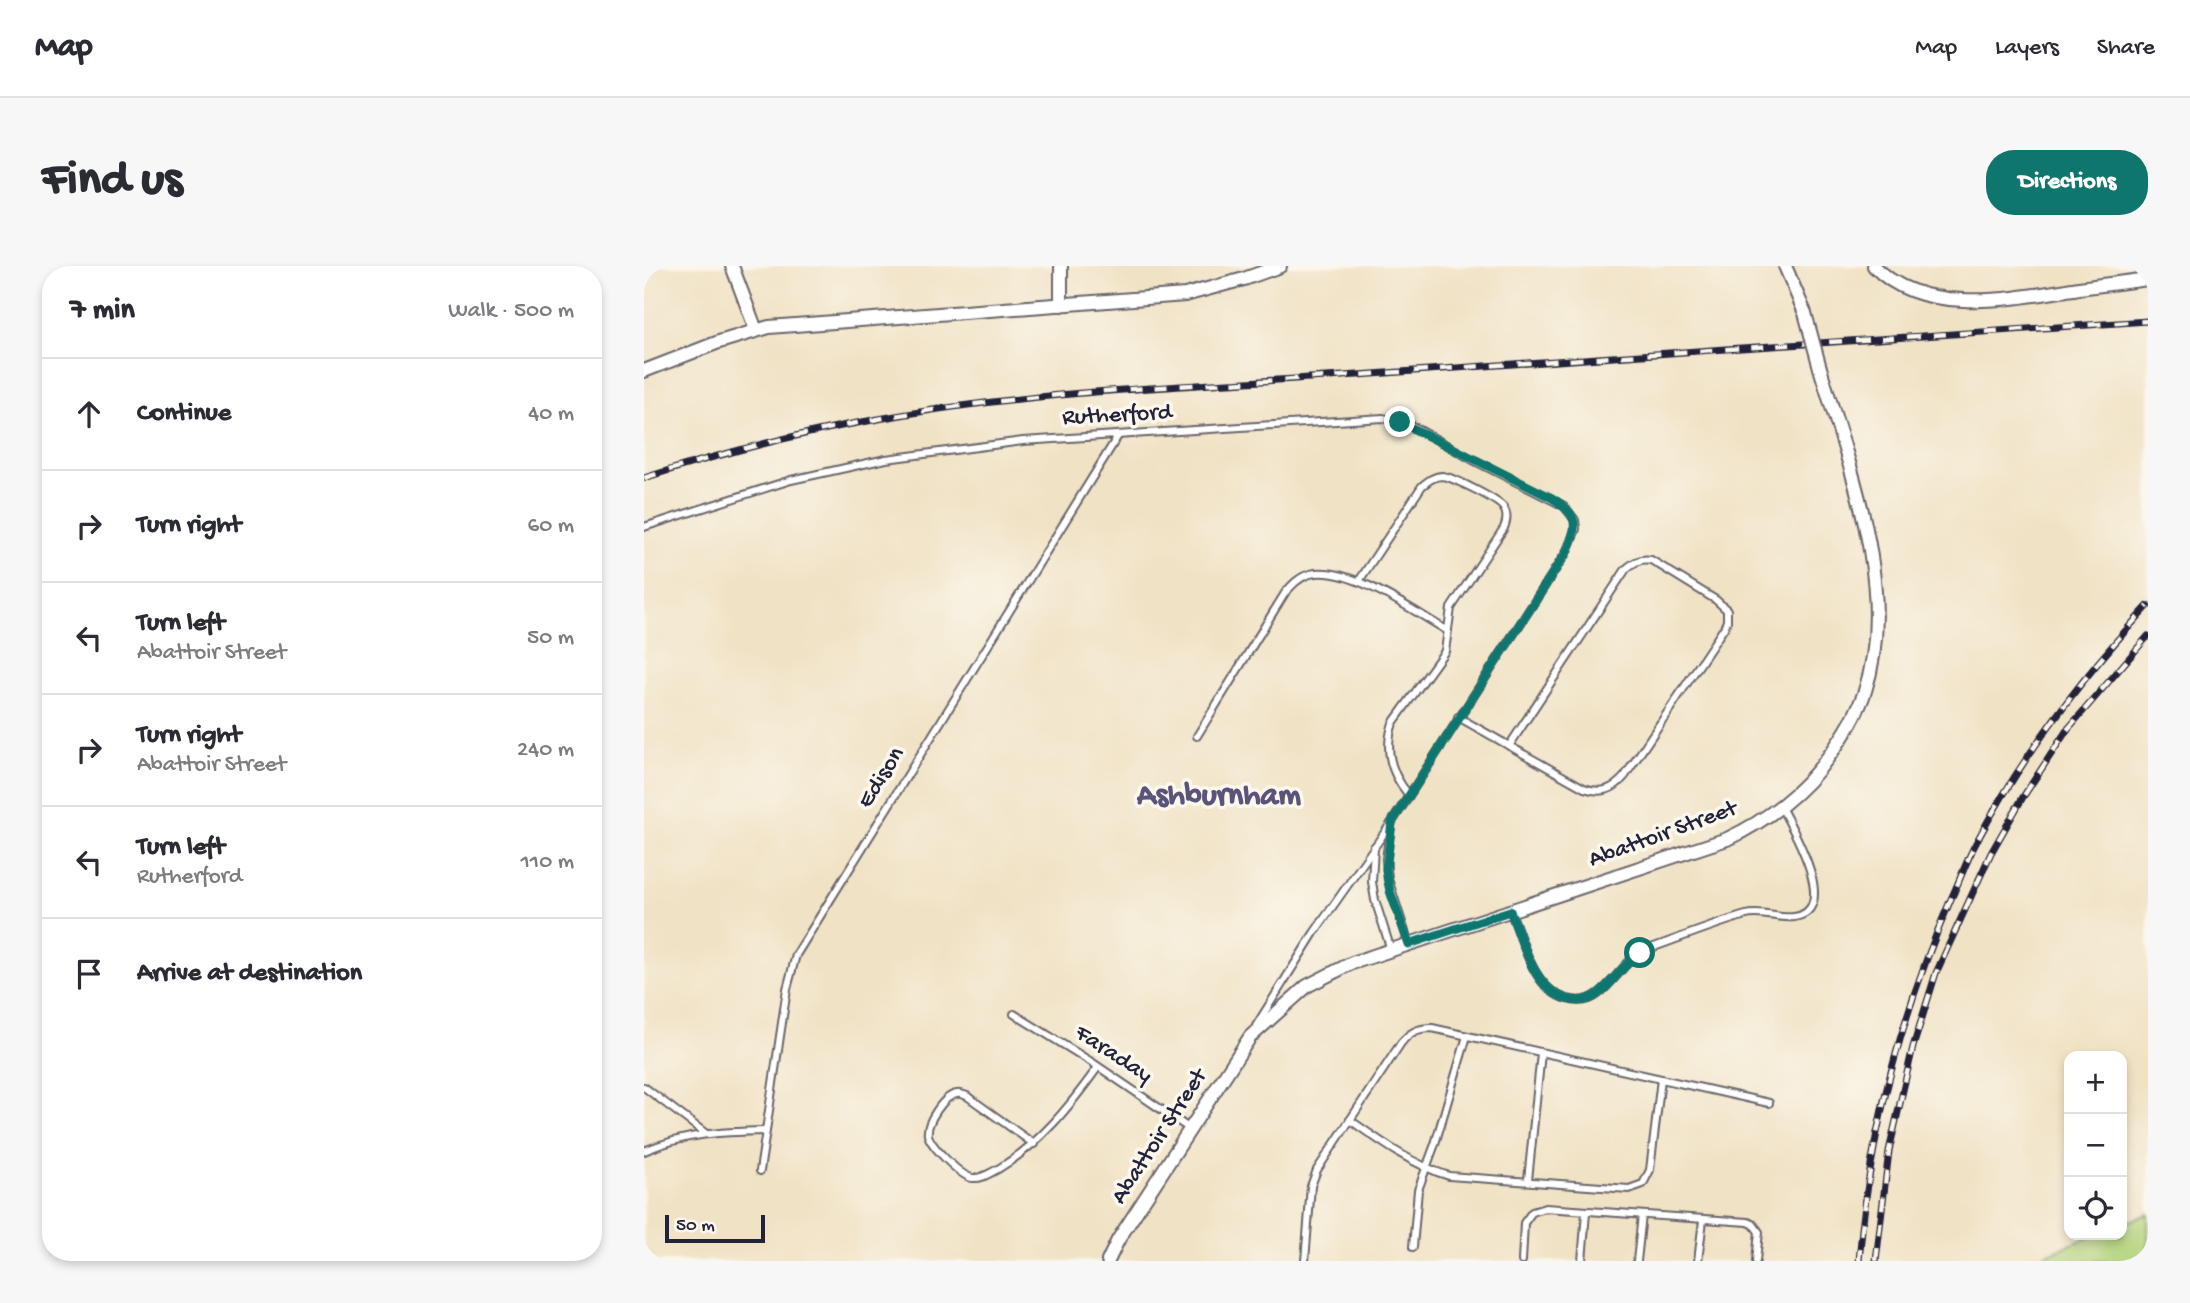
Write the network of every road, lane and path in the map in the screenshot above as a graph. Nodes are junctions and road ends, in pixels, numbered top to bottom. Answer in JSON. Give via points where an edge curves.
{"nodes":[{"id":1,"x":732,"y":266,"type":"edge"},
{"id":2,"x":1061,"y":266,"type":"edge"},
{"id":3,"x":1280,"y":266,"type":"edge"},
{"id":4,"x":1785,"y":266,"type":"edge"},
{"id":5,"x":1874,"y":266,"type":"edge"},
{"id":6,"x":2148,"y":279,"type":"edge"},
{"id":7,"x":1061,"y":305,"type":"junction"},
{"id":8,"x":756,"y":330,"type":"junction"},
{"id":9,"x":644,"y":371,"type":"edge"},
{"id":10,"x":1118,"y":436,"type":"junction"},
{"id":11,"x":1575,"y":520,"type":"joint"},
{"id":12,"x":644,"y":527,"type":"edge"},
{"id":13,"x":1359,"y":581,"type":"junction"},
{"id":14,"x":1448,"y":631,"type":"junction"},
{"id":15,"x":1458,"y":717,"type":"junction"},
{"id":16,"x":1197,"y":736,"type":"dead end"},
{"id":17,"x":1509,"y":746,"type":"junction"},
{"id":18,"x":1409,"y":795,"type":"junction"},
{"id":19,"x":1781,"y":806,"type":"junction"},
{"id":20,"x":1392,"y":822,"type":"junction"},
{"id":21,"x":1374,"y":847,"type":"junction"},
{"id":22,"x":1510,"y":911,"type":"junction"},
{"id":23,"x":1409,"y":944,"type":"junction"},
{"id":24,"x":1391,"y":950,"type":"junction"},
{"id":25,"x":1014,"y":1014,"type":"dead end"},
{"id":26,"x":1467,"y":1036,"type":"junction"},
{"id":27,"x":1250,"y":1037,"type":"junction"},
{"id":28,"x":1541,"y":1053,"type":"junction"},
{"id":29,"x":1098,"y":1067,"type":"junction"},
{"id":30,"x":1661,"y":1079,"type":"junction"},
{"id":31,"x":644,"y":1087,"type":"edge"},
{"id":32,"x":1769,"y":1103,"type":"dead end"},
{"id":33,"x":1350,"y":1121,"type":"junction"},
{"id":34,"x":1190,"y":1129,"type":"junction"},
{"id":35,"x":766,"y":1131,"type":"junction"},
{"id":36,"x":705,"y":1133,"type":"junction"},
{"id":37,"x":1034,"y":1144,"type":"junction"},
{"id":38,"x":644,"y":1151,"type":"edge"},
{"id":39,"x":1426,"y":1167,"type":"junction"},
{"id":40,"x":760,"y":1171,"type":"dead end"},
{"id":41,"x":1528,"y":1180,"type":"junction"},
{"id":42,"x":1586,"y":1212,"type":"junction"},
{"id":43,"x":1642,"y":1215,"type":"junction"},
{"id":44,"x":1703,"y":1220,"type":"junction"},
{"id":45,"x":1413,"y":1247,"type":"dead end"},
{"id":46,"x":1108,"y":1261,"type":"edge"},
{"id":47,"x":1305,"y":1261,"type":"edge"},
{"id":48,"x":1522,"y":1261,"type":"edge"},
{"id":49,"x":1582,"y":1261,"type":"edge"},
{"id":50,"x":1637,"y":1261,"type":"edge"},
{"id":51,"x":1698,"y":1261,"type":"edge"},
{"id":52,"x":1756,"y":1261,"type":"edge"}],
"edges":[{"from":1,"to":8,"type":"street"},
{"from":2,"to":7,"type":"street"},
{"from":3,"to":7,"type":"street","via":[[1185,295]]},
{"from":4,"to":19,"type":"street","name":"Abattoir Street","bridge":true,"via":[[1805,313],[1864,522],[1875,635],[1865,691],[1853,719],[1822,766]]},
{"from":5,"to":6,"type":"street","via":[[1913,291],[1960,299],[2015,299]]},
{"from":7,"to":8,"type":"street"},
{"from":8,"to":9,"type":"street"},
{"from":10,"to":11,"type":"lane","name":"Rutherford","via":[[1383,418],[1411,425],[1552,498]]},
{"from":10,"to":12,"type":"lane","name":"Rutherford","via":[[1023,441],[856,464]]},
{"from":10,"to":35,"type":"lane","name":"Edison","via":[[796,955]]},
{"from":11,"to":15,"type":"lane","name":"Abattoir Street","via":[[1566,553]]},
{"from":13,"to":14,"type":"lane"},
{"from":13,"to":14,"type":"lane","via":[[1430,479],[1445,476],[1496,501],[1506,513],[1504,528],[1451,608]]},
{"from":13,"to":16,"type":"lane","via":[[1321,572],[1295,582]]},
{"from":14,"to":18,"type":"lane","via":[[1445,651],[1390,733],[1393,774]]},
{"from":15,"to":17,"type":"lane"},
{"from":15,"to":18,"type":"lane","name":"Abattoir Street"},
{"from":17,"to":17,"type":"lane","via":[[1584,788],[1596,792],[1613,788],[1724,628],[1727,610],[1651,560],[1633,563]]},
{"from":18,"to":20,"type":"lane","name":"Abattoir Street"},
{"from":19,"to":22,"type":"street","name":"Abattoir Street","via":[[1741,832],[1708,846]]},
{"from":19,"to":22,"type":"lane","via":[[1813,883],[1814,903],[1808,911],[1796,917],[1748,914],[1640,953],[1588,1000],[1558,996],[1539,979]]},
{"from":20,"to":21,"type":"lane","name":"Abattoir Street"},
{"from":20,"to":23,"type":"lane","name":"Abattoir Street","via":[[1386,869]]},
{"from":21,"to":24,"type":"lane","via":[[1372,882]]},
{"from":21,"to":27,"type":"lane","name":"Abattoir Street"},
{"from":22,"to":23,"type":"street","name":"Abattoir Street"},
{"from":23,"to":24,"type":"street","name":"Abattoir Street"},
{"from":24,"to":27,"type":"street","name":"Abattoir Street","via":[[1352,962],[1317,980]]},
{"from":25,"to":29,"type":"lane","name":"Faraday"},
{"from":26,"to":28,"type":"lane"},
{"from":26,"to":33,"type":"lane","via":[[1422,1028],[1407,1035]]},
{"from":26,"to":39,"type":"lane"},
{"from":27,"to":34,"type":"street","name":"Abattoir Street"},
{"from":28,"to":30,"type":"lane"},
{"from":28,"to":41,"type":"lane"},
{"from":29,"to":34,"type":"lane","name":"Faraday"},
{"from":29,"to":37,"type":"lane"},
{"from":30,"to":32,"type":"lane"},
{"from":30,"to":41,"type":"lane","via":[[1650,1170],[1643,1184],[1629,1189]]},
{"from":31,"to":36,"type":"lane"},
{"from":33,"to":39,"type":"lane"},
{"from":33,"to":47,"type":"lane","via":[[1311,1186]]},
{"from":34,"to":46,"type":"street","name":"Abattoir Street"},
{"from":35,"to":36,"type":"lane"},
{"from":35,"to":40,"type":"lane","name":"Edison"},
{"from":36,"to":38,"type":"lane"},
{"from":37,"to":37,"type":"lane","via":[[985,1176],[972,1178],[959,1172],[933,1145],[928,1124],[947,1098],[957,1094],[967,1096]]},
{"from":39,"to":41,"type":"lane","via":[[1460,1177]]},
{"from":39,"to":45,"type":"lane","via":[[1416,1202]]},
{"from":42,"to":43,"type":"lane"},
{"from":42,"to":48,"type":"lane","via":[[1545,1208],[1532,1212],[1524,1223]]},
{"from":42,"to":49,"type":"lane"},
{"from":43,"to":44,"type":"lane"},
{"from":43,"to":50,"type":"lane"},
{"from":44,"to":51,"type":"lane"},
{"from":44,"to":52,"type":"lane","via":[[1754,1224],[1759,1232]]}]}
